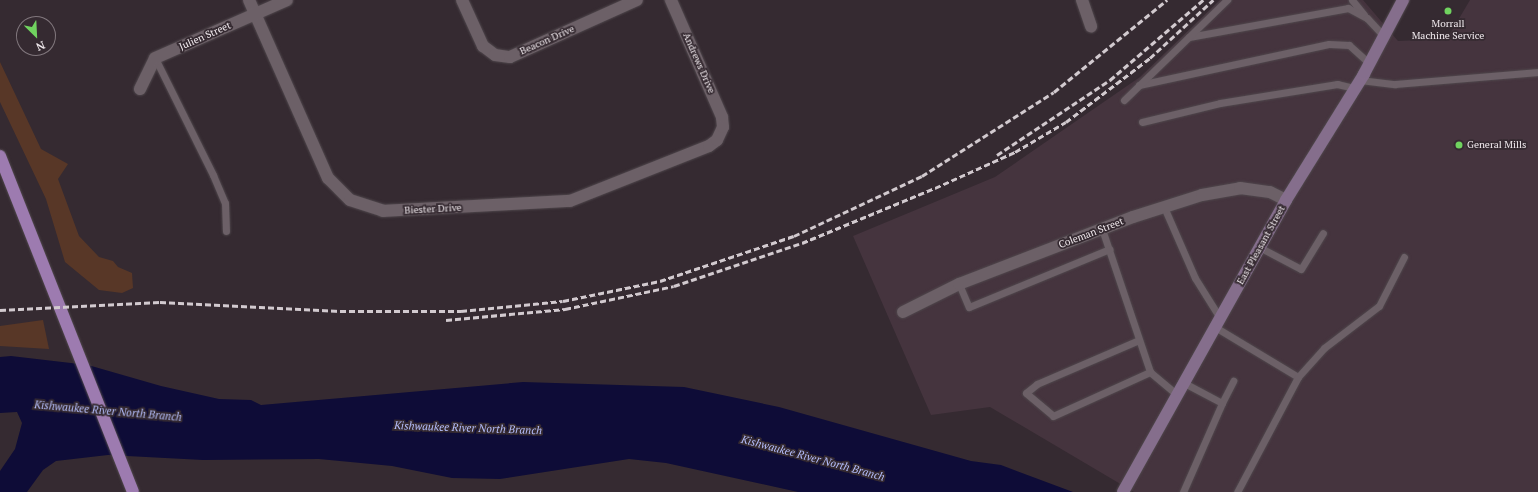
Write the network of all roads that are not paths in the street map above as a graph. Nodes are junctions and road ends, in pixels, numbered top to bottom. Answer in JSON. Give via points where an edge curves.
{"nodes":[{"id":1,"x":249,"y":0,"type":"edge"},
{"id":2,"x":286,"y":0,"type":"edge"},
{"id":3,"x":462,"y":0,"type":"edge"},
{"id":4,"x":637,"y":0,"type":"edge"},
{"id":5,"x":671,"y":0,"type":"edge"},
{"id":6,"x":1082,"y":0,"type":"edge"},
{"id":7,"x":1227,"y":0,"type":"edge"},
{"id":8,"x":1352,"y":0,"type":"edge"},
{"id":9,"x":1403,"y":0,"type":"edge"},
{"id":10,"x":255,"y":14,"type":"junction"},
{"id":11,"x":1366,"y":18,"type":"junction"},
{"id":12,"x":1091,"y":26,"type":"dead end"},
{"id":13,"x":1384,"y":36,"type":"junction"},
{"id":14,"x":1189,"y":37,"type":"junction"},
{"id":15,"x":155,"y":58,"type":"junction"},
{"id":16,"x":1369,"y":63,"type":"junction"},
{"id":17,"x":1538,"y":72,"type":"edge"},
{"id":18,"x":1357,"y":84,"type":"junction"},
{"id":19,"x":1139,"y":85,"type":"junction"},
{"id":20,"x":140,"y":89,"type":"dead end"},
{"id":21,"x":1124,"y":100,"type":"dead end"},
{"id":22,"x":1142,"y":122,"type":"dead end"},
{"id":23,"x":723,"y":127,"type":"joint"},
{"id":24,"x":0,"y":156,"type":"edge"},
{"id":25,"x":1286,"y":200,"type":"junction"},
{"id":26,"x":1164,"y":207,"type":"junction"},
{"id":27,"x":1102,"y":229,"type":"junction"},
{"id":28,"x":226,"y":230,"type":"dead end"},
{"id":29,"x":1323,"y":233,"type":"dead end"},
{"id":30,"x":1259,"y":247,"type":"junction"},
{"id":31,"x":1110,"y":249,"type":"junction"},
{"id":32,"x":1404,"y":257,"type":"dead end"},
{"id":33,"x":959,"y":284,"type":"junction"},
{"id":34,"x":903,"y":312,"type":"dead end"},
{"id":35,"x":1218,"y":323,"type":"junction"},
{"id":36,"x":1138,"y":340,"type":"junction"},
{"id":37,"x":1150,"y":372,"type":"junction"},
{"id":38,"x":1298,"y":378,"type":"junction"},
{"id":39,"x":1233,"y":381,"type":"dead end"},
{"id":40,"x":1184,"y":383,"type":"junction"},
{"id":41,"x":1177,"y":395,"type":"junction"},
{"id":42,"x":1222,"y":403,"type":"junction"},
{"id":43,"x":1126,"y":488,"type":"edge"},
{"id":44,"x":133,"y":492,"type":"edge"},
{"id":45,"x":1183,"y":492,"type":"edge"},
{"id":46,"x":1237,"y":492,"type":"edge"}],
"edges":[{"from":1,"to":10,"type":"street","name":"Biester Drive"},
{"from":2,"to":10,"type":"street","name":"Julien Street"},
{"from":3,"to":4,"type":"street","name":"Beacon Drive","via":[[483,46],[495,55],[510,57]]},
{"from":5,"to":23,"type":"street","name":"Andrews Drive","via":[[708,84]]},
{"from":6,"to":12,"type":"street"},
{"from":7,"to":14,"type":"lane"},
{"from":8,"to":11,"type":"lane"},
{"from":9,"to":13,"type":"main road","name":"East Pleasant Street"},
{"from":10,"to":15,"type":"street","name":"Julien Street"},
{"from":10,"to":23,"type":"street","name":"Biester Drive","via":[[321,166],[336,188],[370,209],[422,210],[570,201],[709,146],[717,140]]},
{"from":11,"to":13,"type":"lane"},
{"from":11,"to":14,"type":"lane","via":[[1348,8]]},
{"from":13,"to":16,"type":"main road","name":"East Pleasant Street"},
{"from":14,"to":19,"type":"lane"},
{"from":15,"to":20,"type":"street"},
{"from":15,"to":28,"type":"lane","via":[[222,196]]},
{"from":16,"to":18,"type":"main road","name":"East Pleasant Street"},
{"from":16,"to":19,"type":"lane","via":[[1350,45],[1329,44]]},
{"from":17,"to":18,"type":"lane","via":[[1395,84]]},
{"from":18,"to":22,"type":"lane","via":[[1337,84],[1220,102]]},
{"from":18,"to":25,"type":"main road","name":"East Pleasant Street"},
{"from":19,"to":21,"type":"lane"},
{"from":24,"to":44,"type":"main road"},
{"from":25,"to":26,"type":"street","name":"Coleman Street","via":[[1270,192],[1240,188]]},
{"from":25,"to":30,"type":"main road","name":"East Pleasant Street"},
{"from":26,"to":27,"type":"street","name":"Coleman Street"},
{"from":26,"to":35,"type":"lane"},
{"from":27,"to":31,"type":"lane"},
{"from":27,"to":33,"type":"street","name":"Coleman Street"},
{"from":29,"to":30,"type":"lane","via":[[1301,269]]},
{"from":30,"to":35,"type":"main road","name":"East Pleasant Street"},
{"from":31,"to":33,"type":"lane","via":[[969,307]]},
{"from":31,"to":36,"type":"lane"},
{"from":32,"to":38,"type":"lane","via":[[1379,306],[1324,348]]},
{"from":33,"to":34,"type":"street","name":"Coleman Street"},
{"from":35,"to":38,"type":"lane"},
{"from":35,"to":40,"type":"main road","name":"East Pleasant Street"},
{"from":36,"to":37,"type":"lane"},
{"from":36,"to":37,"type":"lane","via":[[1037,384],[1026,393],[1053,416]]},
{"from":37,"to":41,"type":"lane"},
{"from":38,"to":46,"type":"lane"},
{"from":39,"to":42,"type":"lane"},
{"from":40,"to":41,"type":"main road","name":"East Pleasant Street"},
{"from":40,"to":42,"type":"lane"},
{"from":41,"to":43,"type":"main road","name":"East Pleasant Street"},
{"from":42,"to":45,"type":"lane"}]}
